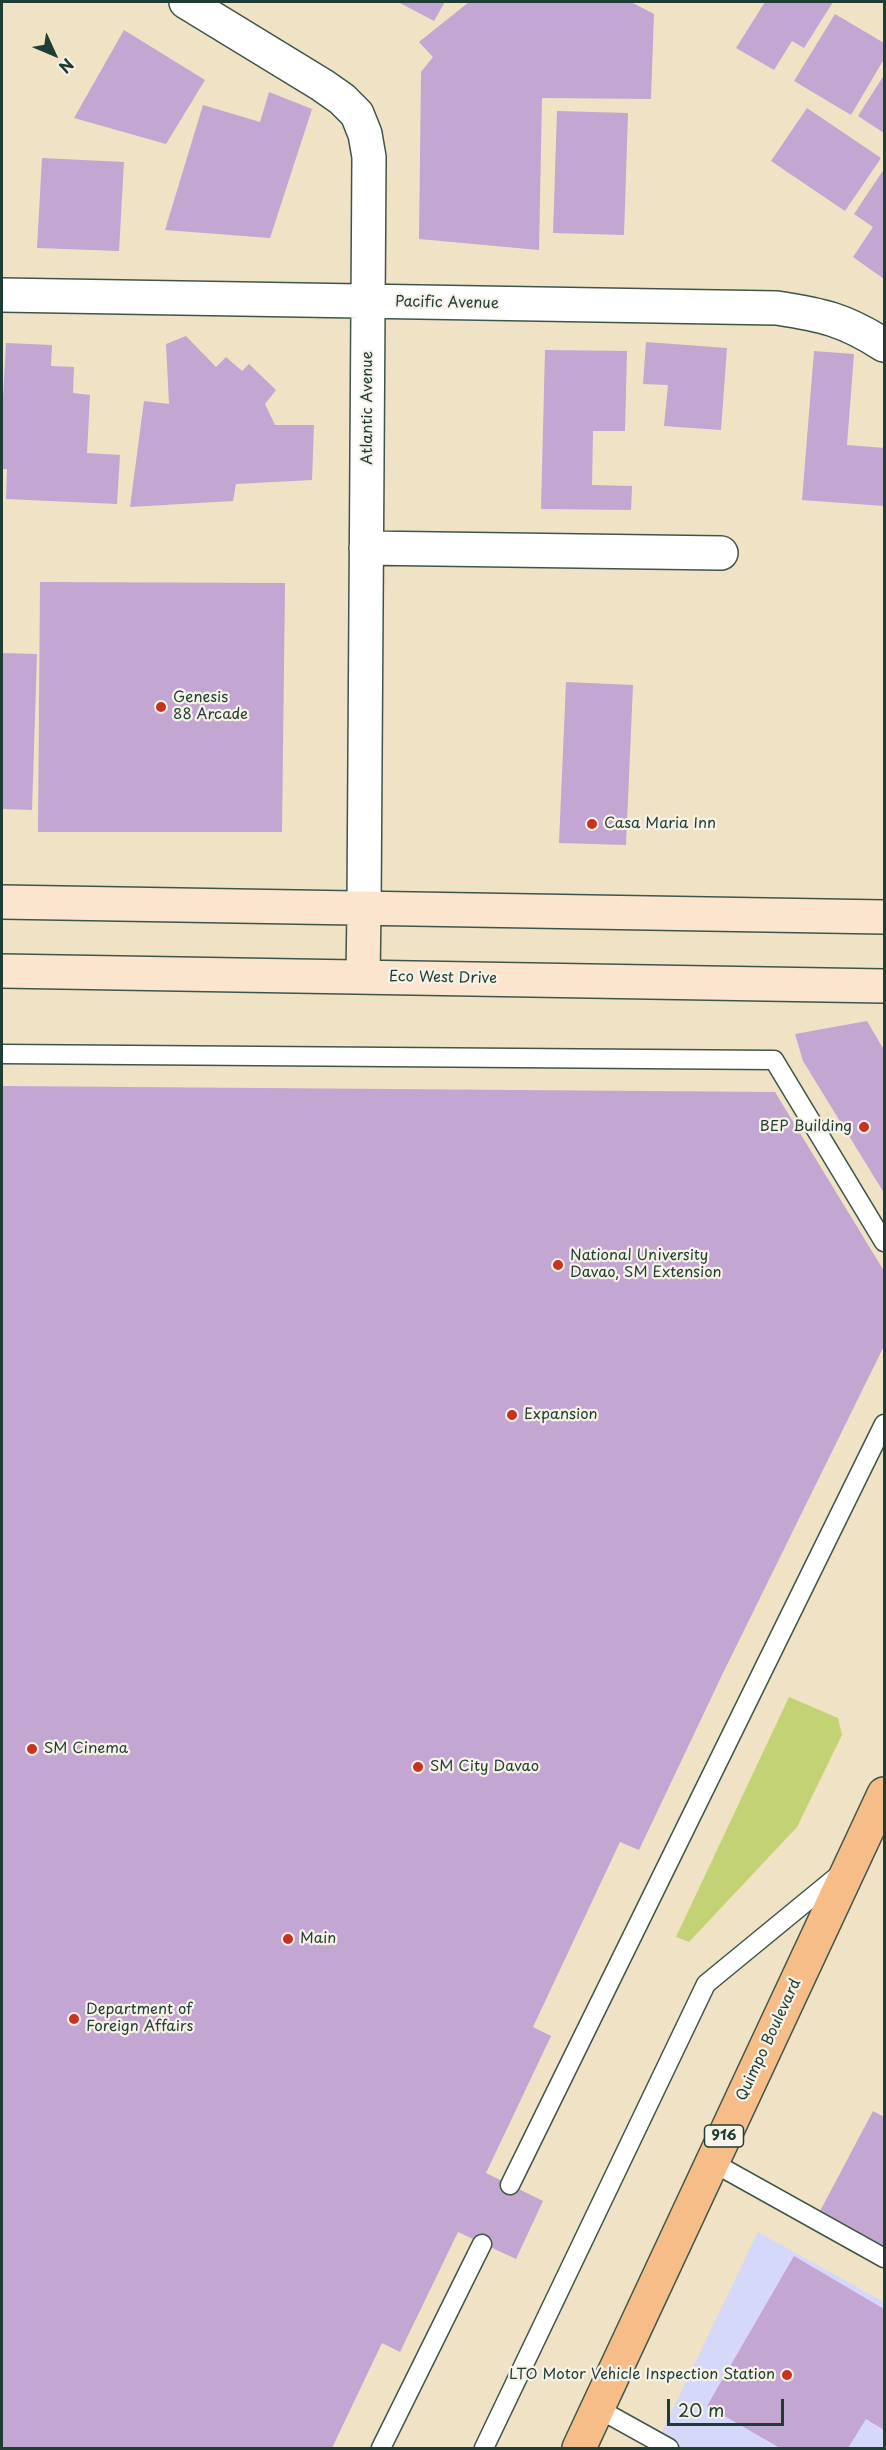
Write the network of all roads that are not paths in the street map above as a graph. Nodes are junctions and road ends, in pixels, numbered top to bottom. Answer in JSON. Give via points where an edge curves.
{"nodes":[{"id":1,"x":186,"y":2,"type":"edge"},
{"id":2,"x":2,"y":295,"type":"edge"},
{"id":3,"x":368,"y":301,"type":"junction"},
{"id":4,"x":885,"y":345,"type":"edge"},
{"id":5,"x":366,"y":548,"type":"junction"},
{"id":6,"x":721,"y":553,"type":"dead end"},
{"id":7,"x":2,"y":902,"type":"edge"},
{"id":8,"x":364,"y":908,"type":"junction"},
{"id":9,"x":885,"y":917,"type":"edge"},
{"id":10,"x":2,"y":971,"type":"edge"},
{"id":11,"x":363,"y":977,"type":"junction"},
{"id":12,"x":885,"y":986,"type":"edge"},
{"id":13,"x":2,"y":1054,"type":"edge"},
{"id":14,"x":885,"y":1242,"type":"edge"},
{"id":15,"x":885,"y":1424,"type":"edge"},
{"id":16,"x":885,"y":1794,"type":"edge"},
{"id":17,"x":875,"y":1840,"type":"edge"},
{"id":18,"x":851,"y":1865,"type":"junction"},
{"id":19,"x":712,"y":2162,"type":"junction"},
{"id":20,"x":510,"y":2185,"type":"dead end"},
{"id":21,"x":482,"y":2244,"type":"dead end"},
{"id":22,"x":885,"y":2258,"type":"edge"},
{"id":23,"x":597,"y":2408,"type":"junction"},
{"id":24,"x":381,"y":2448,"type":"edge"},
{"id":25,"x":484,"y":2448,"type":"edge"},
{"id":26,"x":579,"y":2448,"type":"edge"},
{"id":27,"x":669,"y":2448,"type":"edge"}],
"edges":[{"from":1,"to":3,"type":"street","name":"Atlantic Avenue","via":[[322,85],[357,114],[369,157]]},
{"from":2,"to":3,"type":"street","name":"Pacific Avenue"},
{"from":3,"to":4,"type":"street","name":"Pacific Avenue","via":[[777,308],[819,314],[856,327]]},
{"from":3,"to":5,"type":"street","name":"Atlantic Avenue"},
{"from":5,"to":6,"type":"street"},
{"from":5,"to":8,"type":"street","name":"Atlantic Avenue"},
{"from":7,"to":8,"type":"street"},
{"from":8,"to":9,"type":"street"},
{"from":8,"to":11,"type":"street"},
{"from":10,"to":11,"type":"street","name":"Eco West Drive"},
{"from":11,"to":12,"type":"street","name":"Eco West Drive"},
{"from":13,"to":14,"type":"lane","via":[[774,1060]]},
{"from":15,"to":20,"type":"lane"},
{"from":16,"to":17,"type":"main road","name":"Quimpo Boulevard","number":"916"},
{"from":17,"to":18,"type":"main road","name":"Quimpo Boulevard","number":"916"},
{"from":18,"to":19,"type":"main road","name":"Quimpo Boulevard","number":"916"},
{"from":18,"to":25,"type":"lane","via":[[706,1984]]},
{"from":19,"to":22,"type":"lane"},
{"from":19,"to":23,"type":"main road","name":"Quimpo Boulevard","number":"916"},
{"from":21,"to":24,"type":"lane"},
{"from":23,"to":26,"type":"main road","name":"Quimpo Boulevard","number":"916"},
{"from":23,"to":27,"type":"lane"}]}
